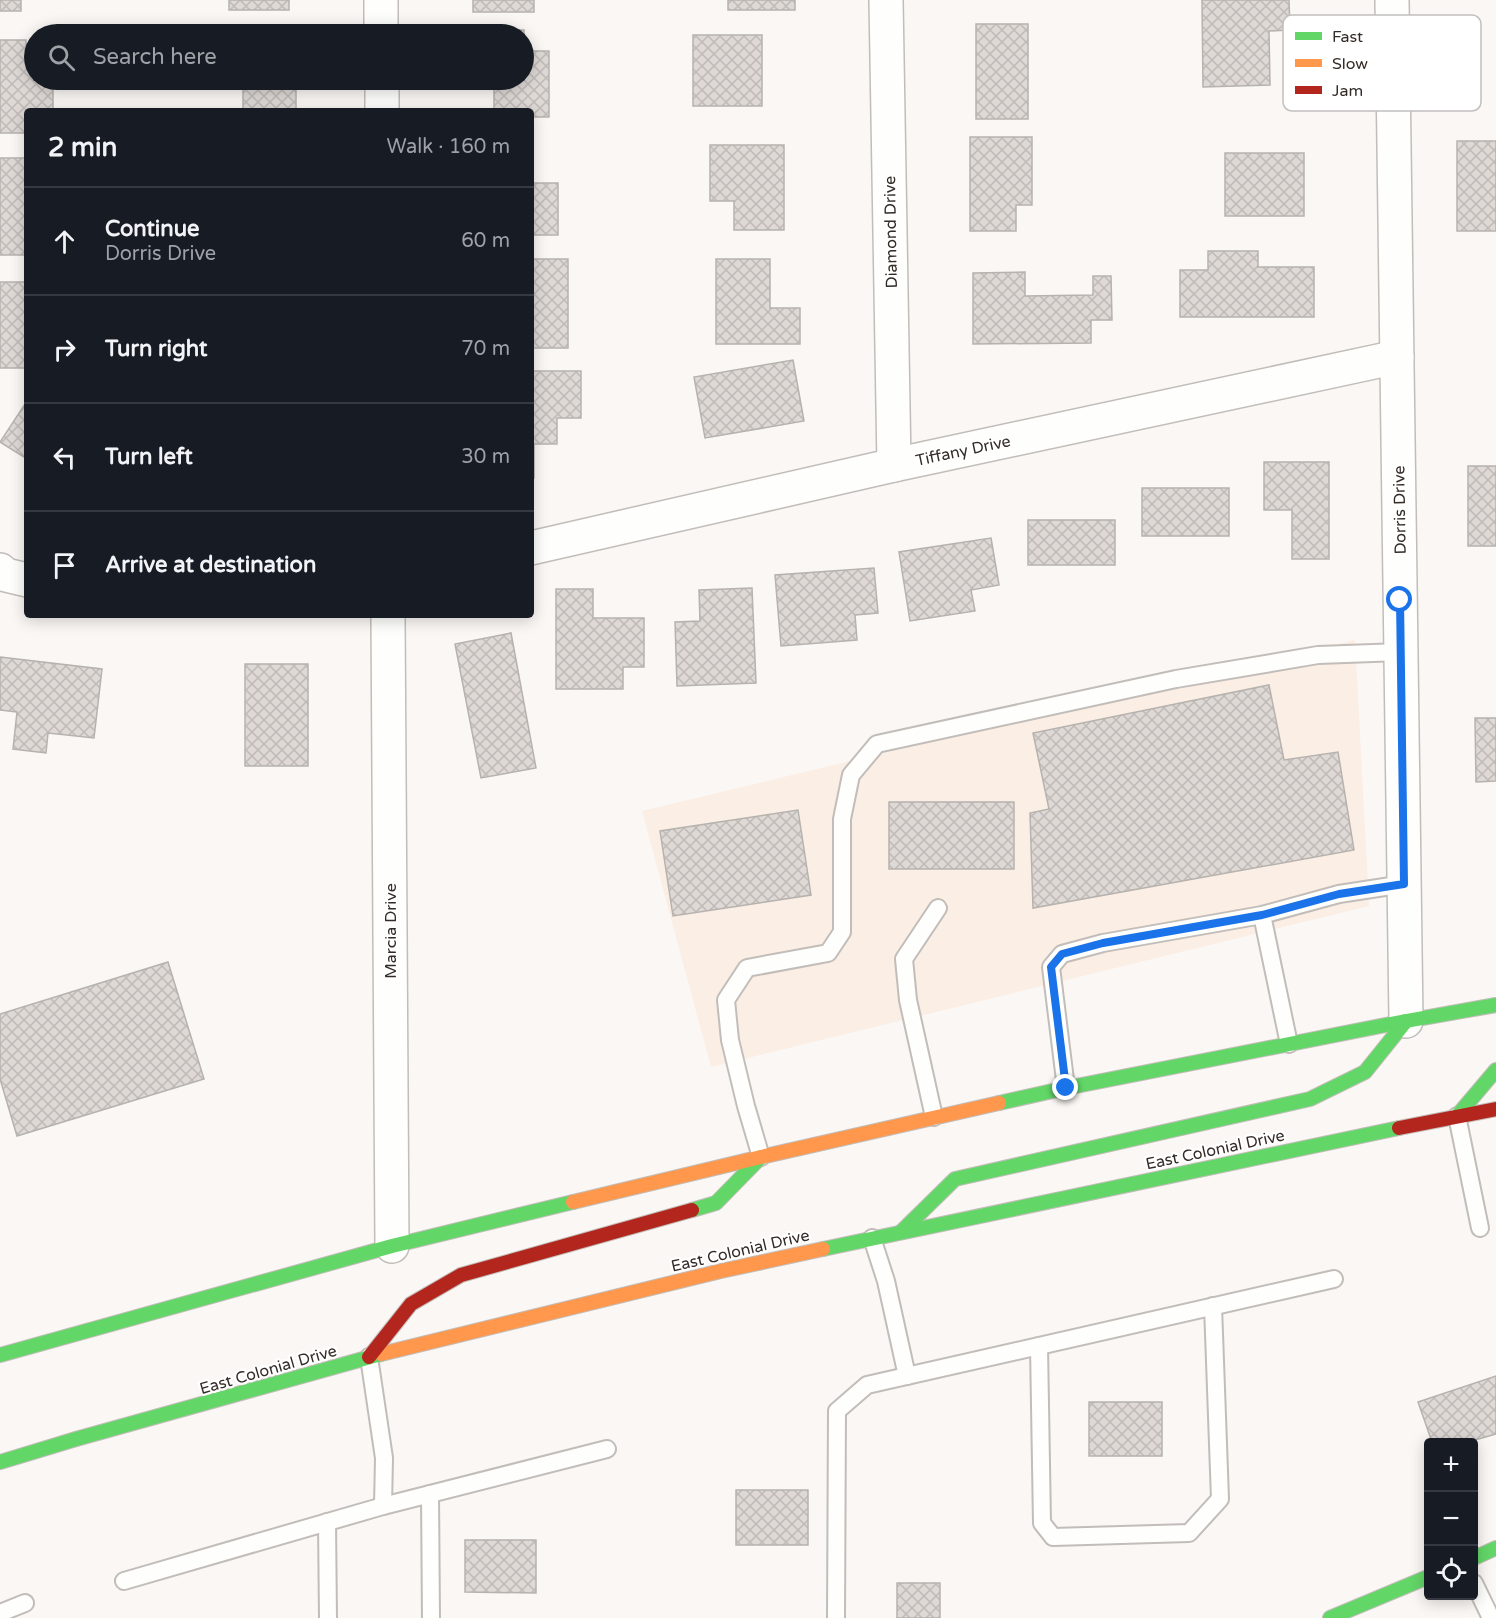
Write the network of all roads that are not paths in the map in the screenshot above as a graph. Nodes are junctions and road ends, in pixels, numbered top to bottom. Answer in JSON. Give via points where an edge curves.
{"nodes":[{"id":1,"x":381,"y":0,"type":"edge"},
{"id":2,"x":886,"y":0,"type":"edge"},
{"id":3,"x":1392,"y":0,"type":"edge"},
{"id":4,"x":1392,"y":15,"type":"edge"},
{"id":5,"x":381,"y":24,"type":"edge"},
{"id":6,"x":382,"y":90,"type":"edge"},
{"id":7,"x":382,"y":108,"type":"edge"},
{"id":8,"x":1394,"y":111,"type":"edge"},
{"id":9,"x":1397,"y":357,"type":"junction"},
{"id":10,"x":894,"y":465,"type":"junction"},
{"id":11,"x":534,"y":547,"type":"edge"},
{"id":12,"x":0,"y":570,"type":"edge"},
{"id":13,"x":24,"y":579,"type":"edge"},
{"id":14,"x":388,"y":618,"type":"edge"},
{"id":15,"x":1401,"y":652,"type":"junction"},
{"id":16,"x":1404,"y":884,"type":"junction"},
{"id":17,"x":938,"y":908,"type":"dead end"},
{"id":18,"x":1262,"y":915,"type":"junction"},
{"id":19,"x":1496,"y":1005,"type":"edge"},
{"id":20,"x":1406,"y":1021,"type":"junction"},
{"id":21,"x":1289,"y":1044,"type":"junction"},
{"id":22,"x":1496,"y":1070,"type":"edge"},
{"id":23,"x":1066,"y":1088,"type":"junction"},
{"id":24,"x":1496,"y":1109,"type":"edge"},
{"id":25,"x":1457,"y":1116,"type":"junction"},
{"id":26,"x":934,"y":1117,"type":"junction"},
{"id":27,"x":761,"y":1157,"type":"junction"},
{"id":28,"x":1479,"y":1228,"type":"dead end"},
{"id":29,"x":902,"y":1231,"type":"junction"},
{"id":30,"x":872,"y":1238,"type":"junction"},
{"id":31,"x":392,"y":1246,"type":"junction"},
{"id":32,"x":1334,"y":1279,"type":"dead end"},
{"id":33,"x":1213,"y":1306,"type":"junction"},
{"id":34,"x":1039,"y":1346,"type":"junction"},
{"id":35,"x":0,"y":1355,"type":"edge"},
{"id":36,"x":369,"y":1357,"type":"junction"},
{"id":37,"x":907,"y":1376,"type":"junction"},
{"id":38,"x":607,"y":1449,"type":"dead end"},
{"id":39,"x":0,"y":1462,"type":"edge"},
{"id":40,"x":430,"y":1494,"type":"junction"},
{"id":41,"x":383,"y":1506,"type":"junction"},
{"id":42,"x":327,"y":1522,"type":"junction"},
{"id":43,"x":1496,"y":1548,"type":"edge"},
{"id":44,"x":1478,"y":1556,"type":"edge"},
{"id":45,"x":1424,"y":1578,"type":"edge"},
{"id":46,"x":124,"y":1581,"type":"dead end"},
{"id":47,"x":1478,"y":1593,"type":"edge"},
{"id":48,"x":25,"y":1603,"type":"dead end"},
{"id":49,"x":0,"y":1613,"type":"edge"},
{"id":50,"x":328,"y":1618,"type":"edge"},
{"id":51,"x":431,"y":1618,"type":"edge"},
{"id":52,"x":836,"y":1618,"type":"edge"},
{"id":53,"x":1330,"y":1618,"type":"edge"},
{"id":54,"x":1491,"y":1618,"type":"edge"}],
"edges":[{"from":1,"to":5,"type":"street"},
{"from":2,"to":10,"type":"street","name":"Diamond Drive"},
{"from":3,"to":4,"type":"street","name":"Dorris Drive"},
{"from":6,"to":7,"type":"street"},
{"from":8,"to":9,"type":"street","name":"Dorris Drive"},
{"from":9,"to":10,"type":"street","name":"Tiffany Drive"},
{"from":9,"to":15,"type":"street","name":"Dorris Drive"},
{"from":10,"to":11,"type":"street","name":"Tiffany Drive"},
{"from":12,"to":13,"type":"street"},
{"from":14,"to":31,"type":"street","name":"Marcia Drive"},
{"from":15,"to":16,"type":"street","name":"Dorris Drive"},
{"from":15,"to":27,"type":"lane","via":[[1318,655],[1187,677],[877,744],[851,776],[842,819],[842,932],[828,953],[747,968],[726,1000],[730,1040]]},
{"from":16,"to":18,"type":"lane","via":[[1339,894]]},
{"from":16,"to":20,"type":"street","name":"Dorris Drive"},
{"from":17,"to":26,"type":"lane","via":[[904,959],[908,1000]]},
{"from":18,"to":21,"type":"lane"},
{"from":18,"to":23,"type":"lane","via":[[1062,954],[1051,967]]},
{"from":19,"to":20,"type":"main road"},
{"from":20,"to":21,"type":"main road"},
{"from":20,"to":29,"type":"main road","via":[[1365,1072],[1310,1099],[955,1179]]},
{"from":21,"to":23,"type":"main road"},
{"from":22,"to":25,"type":"main road"},
{"from":23,"to":26,"type":"main road"},
{"from":24,"to":25,"type":"main road","name":"East Colonial Drive"},
{"from":25,"to":28,"type":"lane"},
{"from":25,"to":29,"type":"main road","name":"East Colonial Drive"},
{"from":26,"to":27,"type":"main road"},
{"from":27,"to":31,"type":"main road"},
{"from":27,"to":36,"type":"main road","via":[[716,1203],[461,1275],[411,1304]]},
{"from":29,"to":30,"type":"main road","name":"East Colonial Drive"},
{"from":30,"to":36,"type":"main road","name":"East Colonial Drive"},
{"from":30,"to":37,"type":"lane"},
{"from":31,"to":35,"type":"main road"},
{"from":32,"to":33,"type":"lane"},
{"from":33,"to":34,"type":"lane"},
{"from":33,"to":34,"type":"lane","via":[[1220,1498],[1190,1533],[1053,1537],[1042,1523]]},
{"from":34,"to":37,"type":"lane"},
{"from":36,"to":39,"type":"main road","name":"East Colonial Drive"},
{"from":36,"to":41,"type":"lane","via":[[384,1458]]},
{"from":37,"to":52,"type":"lane","via":[[867,1385],[837,1411]]},
{"from":38,"to":40,"type":"lane"},
{"from":40,"to":41,"type":"lane"},
{"from":40,"to":51,"type":"lane"},
{"from":41,"to":42,"type":"lane"},
{"from":42,"to":46,"type":"lane"},
{"from":42,"to":50,"type":"lane"},
{"from":43,"to":44,"type":"main road"},
{"from":45,"to":53,"type":"main road"},
{"from":47,"to":54,"type":"lane"},
{"from":48,"to":49,"type":"lane"}]}
